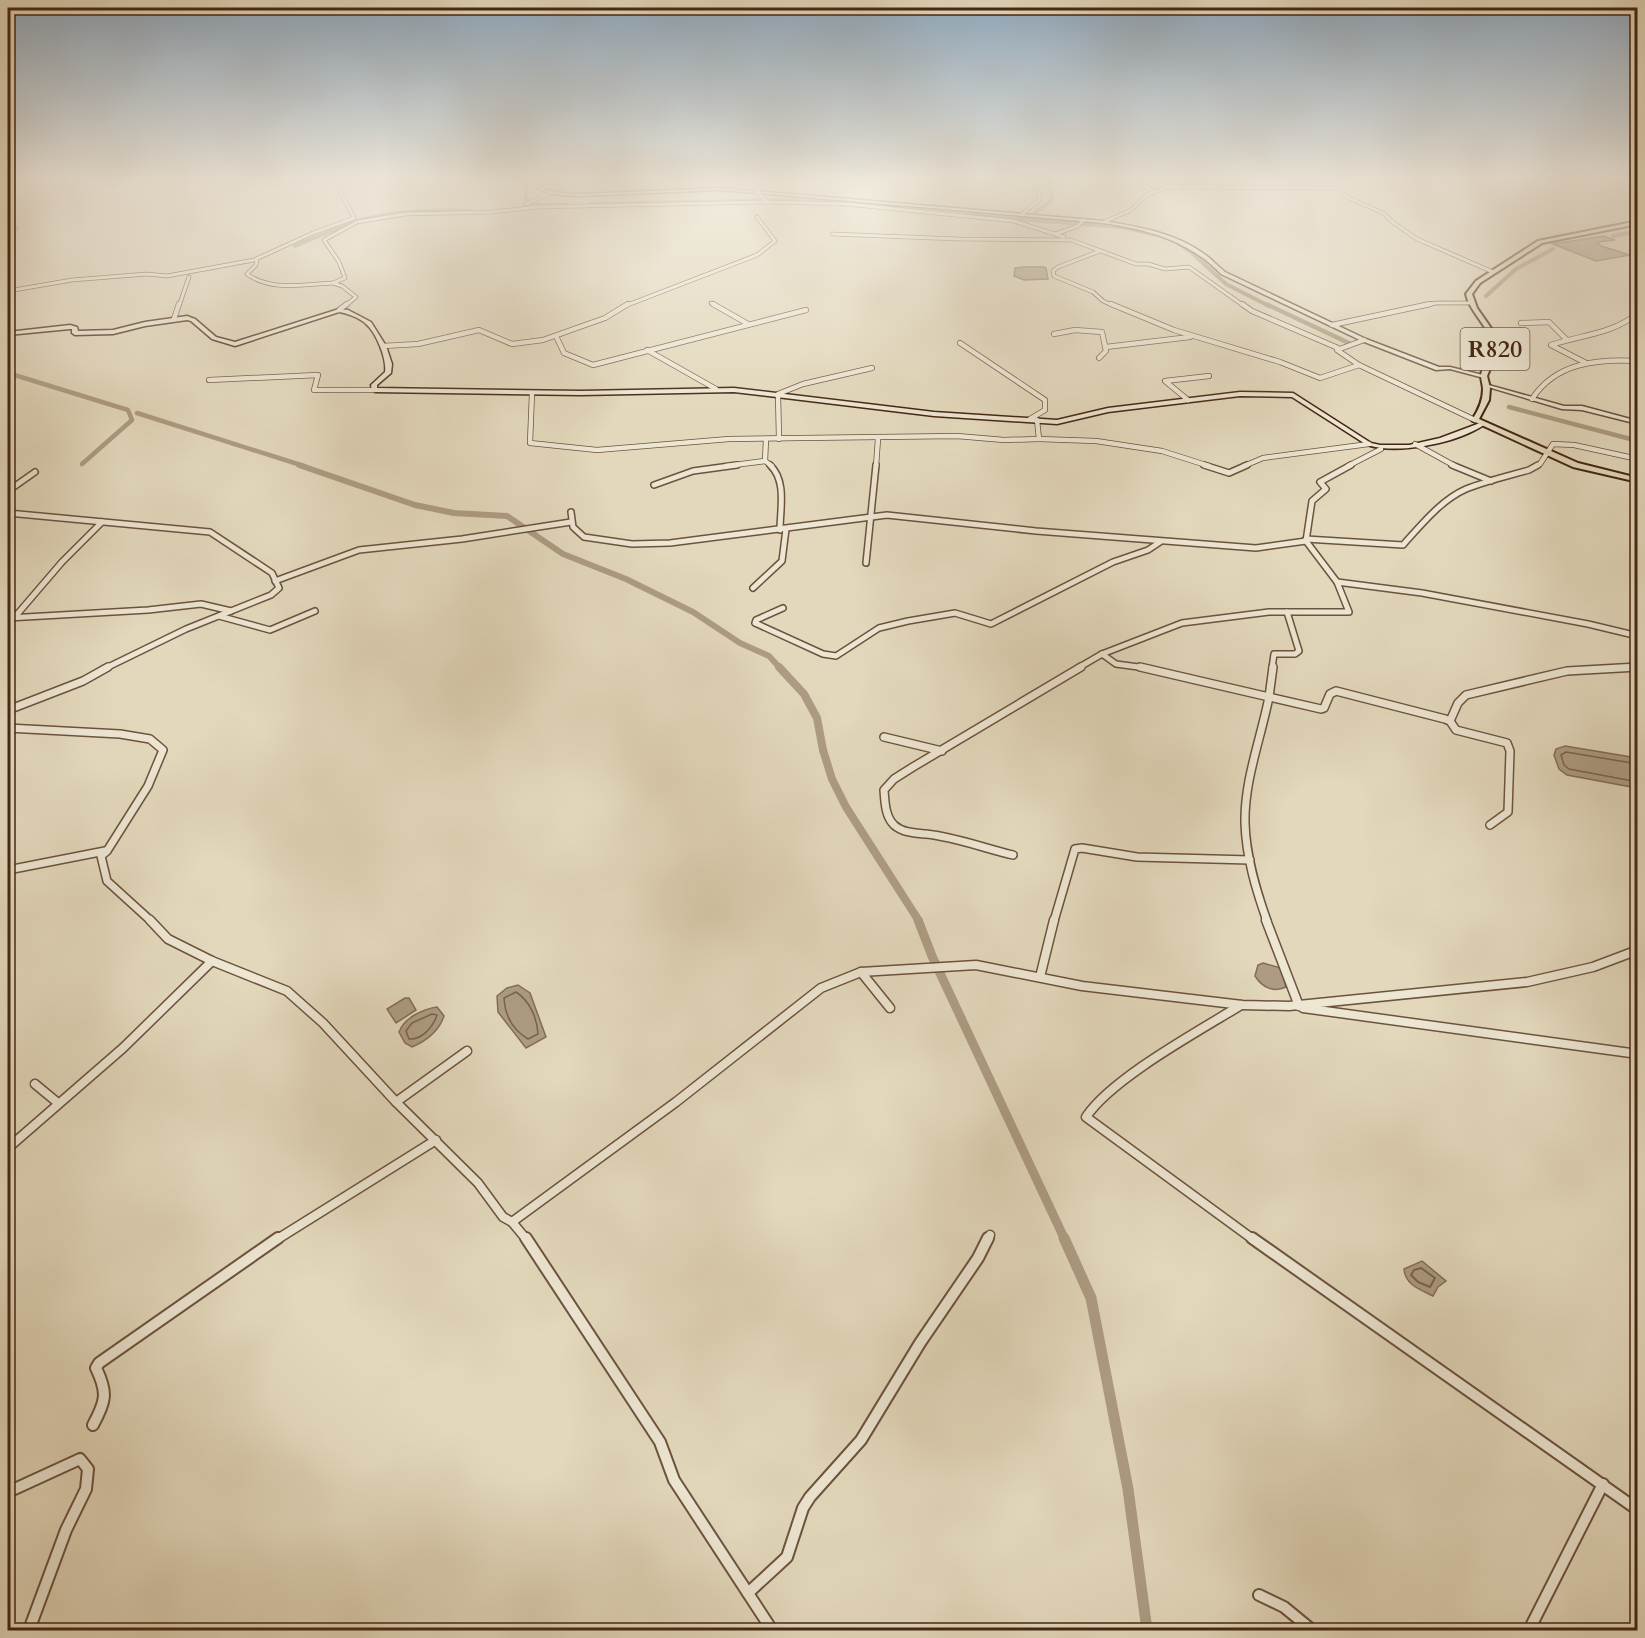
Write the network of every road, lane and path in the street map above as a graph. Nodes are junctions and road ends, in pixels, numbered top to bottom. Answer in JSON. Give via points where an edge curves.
{"nodes":[{"id":1,"x":269,"y":253,"type":"edge"},
{"id":2,"x":336,"y":253,"type":"edge"},
{"id":3,"x":759,"y":253,"type":"edge"},
{"id":4,"x":1094,"y":253,"type":"edge"},
{"id":5,"x":1107,"y":253,"type":"edge"},
{"id":6,"x":1200,"y":253,"type":"edge"},
{"id":7,"x":1451,"y":253,"type":"edge"},
{"id":8,"x":1522,"y":253,"type":"edge"},
{"id":9,"x":257,"y":259,"type":"junction"},
{"id":10,"x":1494,"y":272,"type":"junction"},
{"id":11,"x":189,"y":277,"type":"dead end"},
{"id":12,"x":333,"y":283,"type":"junction"},
{"id":13,"x":8,"y":291,"type":"edge"},
{"id":14,"x":1638,"y":301,"type":"edge"},
{"id":15,"x":711,"y":303,"type":"dead end"},
{"id":16,"x":1471,"y":303,"type":"junction"},
{"id":17,"x":339,"y":309,"type":"junction"},
{"id":18,"x":806,"y":310,"type":"dead end"},
{"id":19,"x":1637,"y":313,"type":"edge"},
{"id":20,"x":174,"y":319,"type":"junction"},
{"id":21,"x":1521,"y":323,"type":"dead end"},
{"id":22,"x":748,"y":324,"type":"junction"},
{"id":23,"x":1332,"y":325,"type":"junction"},
{"id":24,"x":8,"y":334,"type":"edge"},
{"id":25,"x":1054,"y":334,"type":"dead end"},
{"id":26,"x":556,"y":336,"type":"junction"},
{"id":27,"x":1190,"y":336,"type":"junction"},
{"id":28,"x":1364,"y":340,"type":"junction"},
{"id":29,"x":1567,"y":340,"type":"junction"},
{"id":30,"x":960,"y":343,"type":"dead end"},
{"id":31,"x":383,"y":346,"type":"junction"},
{"id":32,"x":1106,"y":347,"type":"junction"},
{"id":33,"x":1338,"y":348,"type":"junction"},
{"id":34,"x":648,"y":350,"type":"junction"},
{"id":35,"x":1099,"y":358,"type":"dead end"},
{"id":36,"x":1638,"y":361,"type":"edge"},
{"id":37,"x":1586,"y":363,"type":"junction"},
{"id":38,"x":1359,"y":365,"type":"junction"},
{"id":39,"x":872,"y":368,"type":"dead end"},
{"id":40,"x":1209,"y":376,"type":"dead end"},
{"id":41,"x":1484,"y":376,"type":"junction"},
{"id":42,"x":209,"y":380,"type":"dead end"},
{"id":43,"x":1487,"y":385,"type":"junction"},
{"id":44,"x":375,"y":390,"type":"junction"},
{"id":45,"x":716,"y":390,"type":"junction"},
{"id":46,"x":532,"y":393,"type":"junction"},
{"id":47,"x":778,"y":394,"type":"junction"},
{"id":48,"x":1532,"y":399,"type":"junction"},
{"id":49,"x":1188,"y":400,"type":"junction"},
{"id":50,"x":1030,"y":419,"type":"junction"},
{"id":51,"x":1037,"y":420,"type":"junction"},
{"id":52,"x":1478,"y":422,"type":"junction"},
{"id":53,"x":1638,"y":423,"type":"edge"},
{"id":54,"x":766,"y":439,"type":"junction"},
{"id":55,"x":779,"y":439,"type":"junction"},
{"id":56,"x":878,"y":439,"type":"junction"},
{"id":57,"x":1039,"y":439,"type":"junction"},
{"id":58,"x":1369,"y":444,"type":"junction"},
{"id":59,"x":1416,"y":444,"type":"junction"},
{"id":60,"x":1381,"y":448,"type":"junction"},
{"id":61,"x":1546,"y":453,"type":"junction"},
{"id":62,"x":1638,"y":459,"type":"edge"},
{"id":63,"x":765,"y":461,"type":"junction"},
{"id":64,"x":35,"y":472,"type":"dead end"},
{"id":65,"x":1638,"y":480,"type":"edge"},
{"id":66,"x":1493,"y":482,"type":"junction"},
{"id":67,"x":654,"y":485,"type":"dead end"},
{"id":68,"x":8,"y":490,"type":"edge"},
{"id":69,"x":8,"y":513,"type":"edge"},
{"id":70,"x":571,"y":513,"type":"dead end"},
{"id":71,"x":873,"y":516,"type":"junction"},
{"id":72,"x":102,"y":522,"type":"junction"},
{"id":73,"x":571,"y":522,"type":"junction"},
{"id":74,"x":786,"y":529,"type":"junction"},
{"id":75,"x":780,"y":530,"type":"junction"},
{"id":76,"x":1306,"y":540,"type":"junction"},
{"id":77,"x":1160,"y":542,"type":"junction"},
{"id":78,"x":866,"y":563,"type":"dead end"},
{"id":79,"x":275,"y":581,"type":"junction"},
{"id":80,"x":1337,"y":582,"type":"junction"},
{"id":81,"x":753,"y":588,"type":"dead end"},
{"id":82,"x":783,"y":608,"type":"dead end"},
{"id":83,"x":231,"y":611,"type":"junction"},
{"id":84,"x":315,"y":611,"type":"dead end"},
{"id":85,"x":1287,"y":612,"type":"junction"},
{"id":86,"x":219,"y":616,"type":"junction"},
{"id":87,"x":11,"y":618,"type":"edge"},
{"id":88,"x":1638,"y":636,"type":"edge"},
{"id":89,"x":1102,"y":654,"type":"junction"},
{"id":90,"x":1638,"y":667,"type":"edge"},
{"id":91,"x":1269,"y":697,"type":"junction"},
{"id":92,"x":8,"y":710,"type":"edge"},
{"id":93,"x":1450,"y":721,"type":"junction"},
{"id":94,"x":8,"y":728,"type":"edge"},
{"id":95,"x":884,"y":737,"type":"dead end"},
{"id":96,"x":942,"y":751,"type":"junction"},
{"id":97,"x":1490,"y":825,"type":"dead end"},
{"id":98,"x":107,"y":851,"type":"junction"},
{"id":99,"x":1013,"y":855,"type":"dead end"},
{"id":100,"x":1250,"y":860,"type":"junction"},
{"id":101,"x":8,"y":870,"type":"edge"},
{"id":102,"x":1638,"y":950,"type":"edge"},
{"id":103,"x":212,"y":961,"type":"junction"},
{"id":104,"x":861,"y":972,"type":"junction"},
{"id":105,"x":1040,"y":977,"type":"junction"},
{"id":106,"x":1242,"y":1005,"type":"junction"},
{"id":107,"x":1289,"y":1006,"type":"junction"},
{"id":108,"x":1299,"y":1006,"type":"junction"},
{"id":109,"x":890,"y":1008,"type":"dead end"},
{"id":110,"x":467,"y":1051,"type":"dead end"},
{"id":111,"x":1638,"y":1054,"type":"edge"},
{"id":112,"x":34,"y":1084,"type":"dead end"},
{"id":113,"x":396,"y":1102,"type":"junction"},
{"id":114,"x":58,"y":1103,"type":"junction"},
{"id":115,"x":436,"y":1140,"type":"junction"},
{"id":116,"x":8,"y":1148,"type":"edge"},
{"id":117,"x":512,"y":1222,"type":"junction"},
{"id":118,"x":990,"y":1235,"type":"dead end"},
{"id":119,"x":93,"y":1425,"type":"dead end"},
{"id":120,"x":1604,"y":1484,"type":"junction"},
{"id":121,"x":8,"y":1492,"type":"edge"},
{"id":122,"x":1638,"y":1510,"type":"edge"},
{"id":123,"x":748,"y":1593,"type":"junction"},
{"id":124,"x":1259,"y":1594,"type":"dead end"},
{"id":125,"x":28,"y":1630,"type":"edge"},
{"id":126,"x":772,"y":1630,"type":"edge"},
{"id":127,"x":1312,"y":1630,"type":"edge"},
{"id":128,"x":1529,"y":1630,"type":"edge"}],
"edges":[{"from":1,"to":9,"type":"street"},
{"from":2,"to":12,"type":"street","via":[[345,278]]},
{"from":3,"to":26,"type":"street","via":[[633,301],[605,318]]},
{"from":4,"to":27,"type":"street","via":[[1058,267],[1054,276],[1093,291],[1103,301]]},
{"from":5,"to":33,"type":"street","via":[[1161,269],[1189,267],[1252,311]]},
{"from":6,"to":23,"type":"street","via":[[1223,273]]},
{"from":7,"to":10,"type":"street"},
{"from":8,"to":10,"type":"main road","number":"R820"},
{"from":9,"to":12,"type":"street","via":[[247,274],[253,280],[272,284]]},
{"from":9,"to":13,"type":"street","via":[[167,276],[142,274],[72,280]]},
{"from":10,"to":16,"type":"main road","number":"R820","via":[[1472,288]]},
{"from":11,"to":20,"type":"street"},
{"from":12,"to":17,"type":"street","via":[[356,297]]},
{"from":14,"to":19,"type":"street","via":[[1634,303]]},
{"from":15,"to":22,"type":"street"},
{"from":16,"to":23,"type":"street","via":[[1436,303]]},
{"from":16,"to":41,"type":"main road","number":"R820","via":[[1493,338],[1494,356]]},
{"from":17,"to":20,"type":"main road","via":[[235,344],[214,338],[193,320]]},
{"from":17,"to":31,"type":"main road","via":[[369,323]]},
{"from":18,"to":22,"type":"street"},
{"from":19,"to":29,"type":"street","via":[[1609,330]]},
{"from":20,"to":24,"type":"main road","via":[[95,334],[75,333],[75,328],[70,327]]},
{"from":21,"to":29,"type":"street","via":[[1549,322]]},
{"from":22,"to":34,"type":"street"},
{"from":23,"to":28,"type":"street"},
{"from":25,"to":32,"type":"street","via":[[1075,330],[1101,332]]},
{"from":26,"to":31,"type":"street","via":[[512,344],[479,330],[418,344]]},
{"from":26,"to":34,"type":"street","via":[[564,353],[589,365]]},
{"from":27,"to":32,"type":"street"},
{"from":27,"to":38,"type":"street","via":[[1320,378]]},
{"from":28,"to":33,"type":"street"},
{"from":28,"to":41,"type":"street","via":[[1438,369]]},
{"from":29,"to":37,"type":"street","via":[[1551,345]]},
{"from":30,"to":50,"type":"street","via":[[1045,400],[1045,410]]},
{"from":31,"to":44,"type":"main road","via":[[388,373],[374,385]]},
{"from":32,"to":35,"type":"street"},
{"from":33,"to":38,"type":"street","via":[[1348,360]]},
{"from":34,"to":45,"type":"street"},
{"from":36,"to":37,"type":"street"},
{"from":37,"to":48,"type":"street","via":[[1564,370],[1542,385]]},
{"from":38,"to":52,"type":"street"},
{"from":39,"to":47,"type":"street","via":[[802,384]]},
{"from":40,"to":49,"type":"street","via":[[1165,381]]},
{"from":41,"to":43,"type":"main road","number":"R820"},
{"from":42,"to":44,"type":"street","via":[[318,375],[314,390]]},
{"from":43,"to":48,"type":"street"},
{"from":43,"to":52,"type":"main road","number":"R820","via":[[1486,406]]},
{"from":44,"to":46,"type":"main road"},
{"from":45,"to":46,"type":"main road"},
{"from":45,"to":47,"type":"main road"},
{"from":46,"to":54,"type":"street","via":[[530,443],[597,450]]},
{"from":47,"to":50,"type":"main road","via":[[934,414]]},
{"from":47,"to":55,"type":"street"},
{"from":48,"to":53,"type":"street"},
{"from":49,"to":51,"type":"main road","via":[[1108,410],[1057,422]]},
{"from":49,"to":58,"type":"main road","via":[[1248,393],[1293,395]]},
{"from":50,"to":51,"type":"main road"},
{"from":51,"to":57,"type":"street"},
{"from":52,"to":59,"type":"main road","via":[[1457,436]]},
{"from":52,"to":61,"type":"main road"},
{"from":54,"to":55,"type":"street"},
{"from":54,"to":63,"type":"street"},
{"from":55,"to":56,"type":"street"},
{"from":56,"to":57,"type":"street"},
{"from":56,"to":71,"type":"street"},
{"from":57,"to":58,"type":"street","via":[[1096,441],[1162,451],[1229,473],[1263,458]]},
{"from":58,"to":60,"type":"main road"},
{"from":59,"to":60,"type":"main road"},
{"from":59,"to":66,"type":"street","via":[[1463,471]]},
{"from":60,"to":76,"type":"street","via":[[1320,482],[1326,489],[1312,501]]},
{"from":61,"to":62,"type":"street","via":[[1559,443]]},
{"from":61,"to":65,"type":"main road","via":[[1586,468]]},
{"from":61,"to":66,"type":"street","via":[[1540,464]]},
{"from":63,"to":67,"type":"street","via":[[693,471]]},
{"from":63,"to":75,"type":"street","via":[[779,475]]},
{"from":64,"to":68,"type":"street"},
{"from":66,"to":76,"type":"street","via":[[1455,495],[1403,545]]},
{"from":69,"to":72,"type":"street"},
{"from":70,"to":73,"type":"street"},
{"from":71,"to":74,"type":"street"},
{"from":71,"to":77,"type":"street","via":[[903,515]]},
{"from":71,"to":78,"type":"street"},
{"from":72,"to":79,"type":"street","via":[[210,532],[272,573]]},
{"from":72,"to":87,"type":"street"},
{"from":73,"to":75,"type":"street","via":[[585,537],[632,544]]},
{"from":73,"to":79,"type":"street","via":[[359,550]]},
{"from":74,"to":75,"type":"street"},
{"from":74,"to":81,"type":"street","via":[[782,561]]},
{"from":76,"to":77,"type":"street","via":[[1256,548]]},
{"from":76,"to":80,"type":"street"},
{"from":77,"to":82,"type":"street","via":[[991,624],[955,613],[908,621],[879,628],[836,656],[823,654],[755,622]]},
{"from":79,"to":83,"type":"street","via":[[279,588],[271,595]]},
{"from":80,"to":85,"type":"street","via":[[1349,612]]},
{"from":80,"to":88,"type":"street","via":[[1371,584],[1560,617]]},
{"from":83,"to":86,"type":"street"},
{"from":83,"to":87,"type":"street","via":[[223,607],[181,606]]},
{"from":84,"to":86,"type":"street","via":[[270,630]]},
{"from":85,"to":89,"type":"street","via":[[1182,623]]},
{"from":85,"to":91,"type":"street","via":[[1299,651],[1274,654]]},
{"from":86,"to":92,"type":"street","via":[[122,659],[83,681]]},
{"from":89,"to":91,"type":"street","via":[[1116,664]]},
{"from":89,"to":96,"type":"street"},
{"from":90,"to":93,"type":"street","via":[[1567,671],[1466,694]]},
{"from":91,"to":93,"type":"street","via":[[1321,709],[1330,694],[1336,692]]},
{"from":91,"to":100,"type":"street","via":[[1247,798]]},
{"from":93,"to":97,"type":"street","via":[[1456,730],[1503,741],[1509,746],[1508,812]]},
{"from":94,"to":98,"type":"street","via":[[120,734],[150,740],[163,750],[147,789]]},
{"from":95,"to":96,"type":"street"},
{"from":96,"to":99,"type":"street","via":[[894,779],[884,790],[885,810],[891,824],[901,831],[954,838]]},
{"from":98,"to":101,"type":"street"},
{"from":98,"to":103,"type":"street","via":[[101,856],[107,881],[168,939]]},
{"from":100,"to":105,"type":"street","via":[[1137,857],[1075,849]]},
{"from":100,"to":108,"type":"street"},
{"from":102,"to":108,"type":"street","via":[[1593,967],[1527,982]]},
{"from":103,"to":113,"type":"street","via":[[287,991],[323,1023]]},
{"from":103,"to":114,"type":"street","via":[[123,1048]]},
{"from":104,"to":105,"type":"street","via":[[976,965]]},
{"from":104,"to":109,"type":"street"},
{"from":104,"to":117,"type":"street","via":[[821,988],[676,1102]]},
{"from":105,"to":106,"type":"street","via":[[1082,986]]},
{"from":106,"to":107,"type":"street"},
{"from":106,"to":120,"type":"street","via":[[1121,1084],[1091,1106],[1086,1117],[1282,1260]]},
{"from":107,"to":108,"type":"street"},
{"from":107,"to":111,"type":"street"},
{"from":110,"to":113,"type":"street"},
{"from":112,"to":114,"type":"street"},
{"from":113,"to":115,"type":"street"},
{"from":114,"to":116,"type":"street"},
{"from":115,"to":117,"type":"street","via":[[478,1183],[503,1217]]},
{"from":115,"to":119,"type":"street","via":[[235,1266],[99,1363],[96,1368],[106,1399]]},
{"from":117,"to":123,"type":"street","via":[[534,1248],[660,1442],[674,1480]]},
{"from":118,"to":123,"type":"street","via":[[861,1440],[803,1508],[787,1557]]},
{"from":120,"to":122,"type":"street"},
{"from":120,"to":128,"type":"street"},
{"from":121,"to":125,"type":"street","via":[[80,1459],[87,1465],[89,1476],[82,1498],[66,1528]]},
{"from":123,"to":126,"type":"street"},
{"from":124,"to":127,"type":"street","via":[[1284,1607]]}]}
